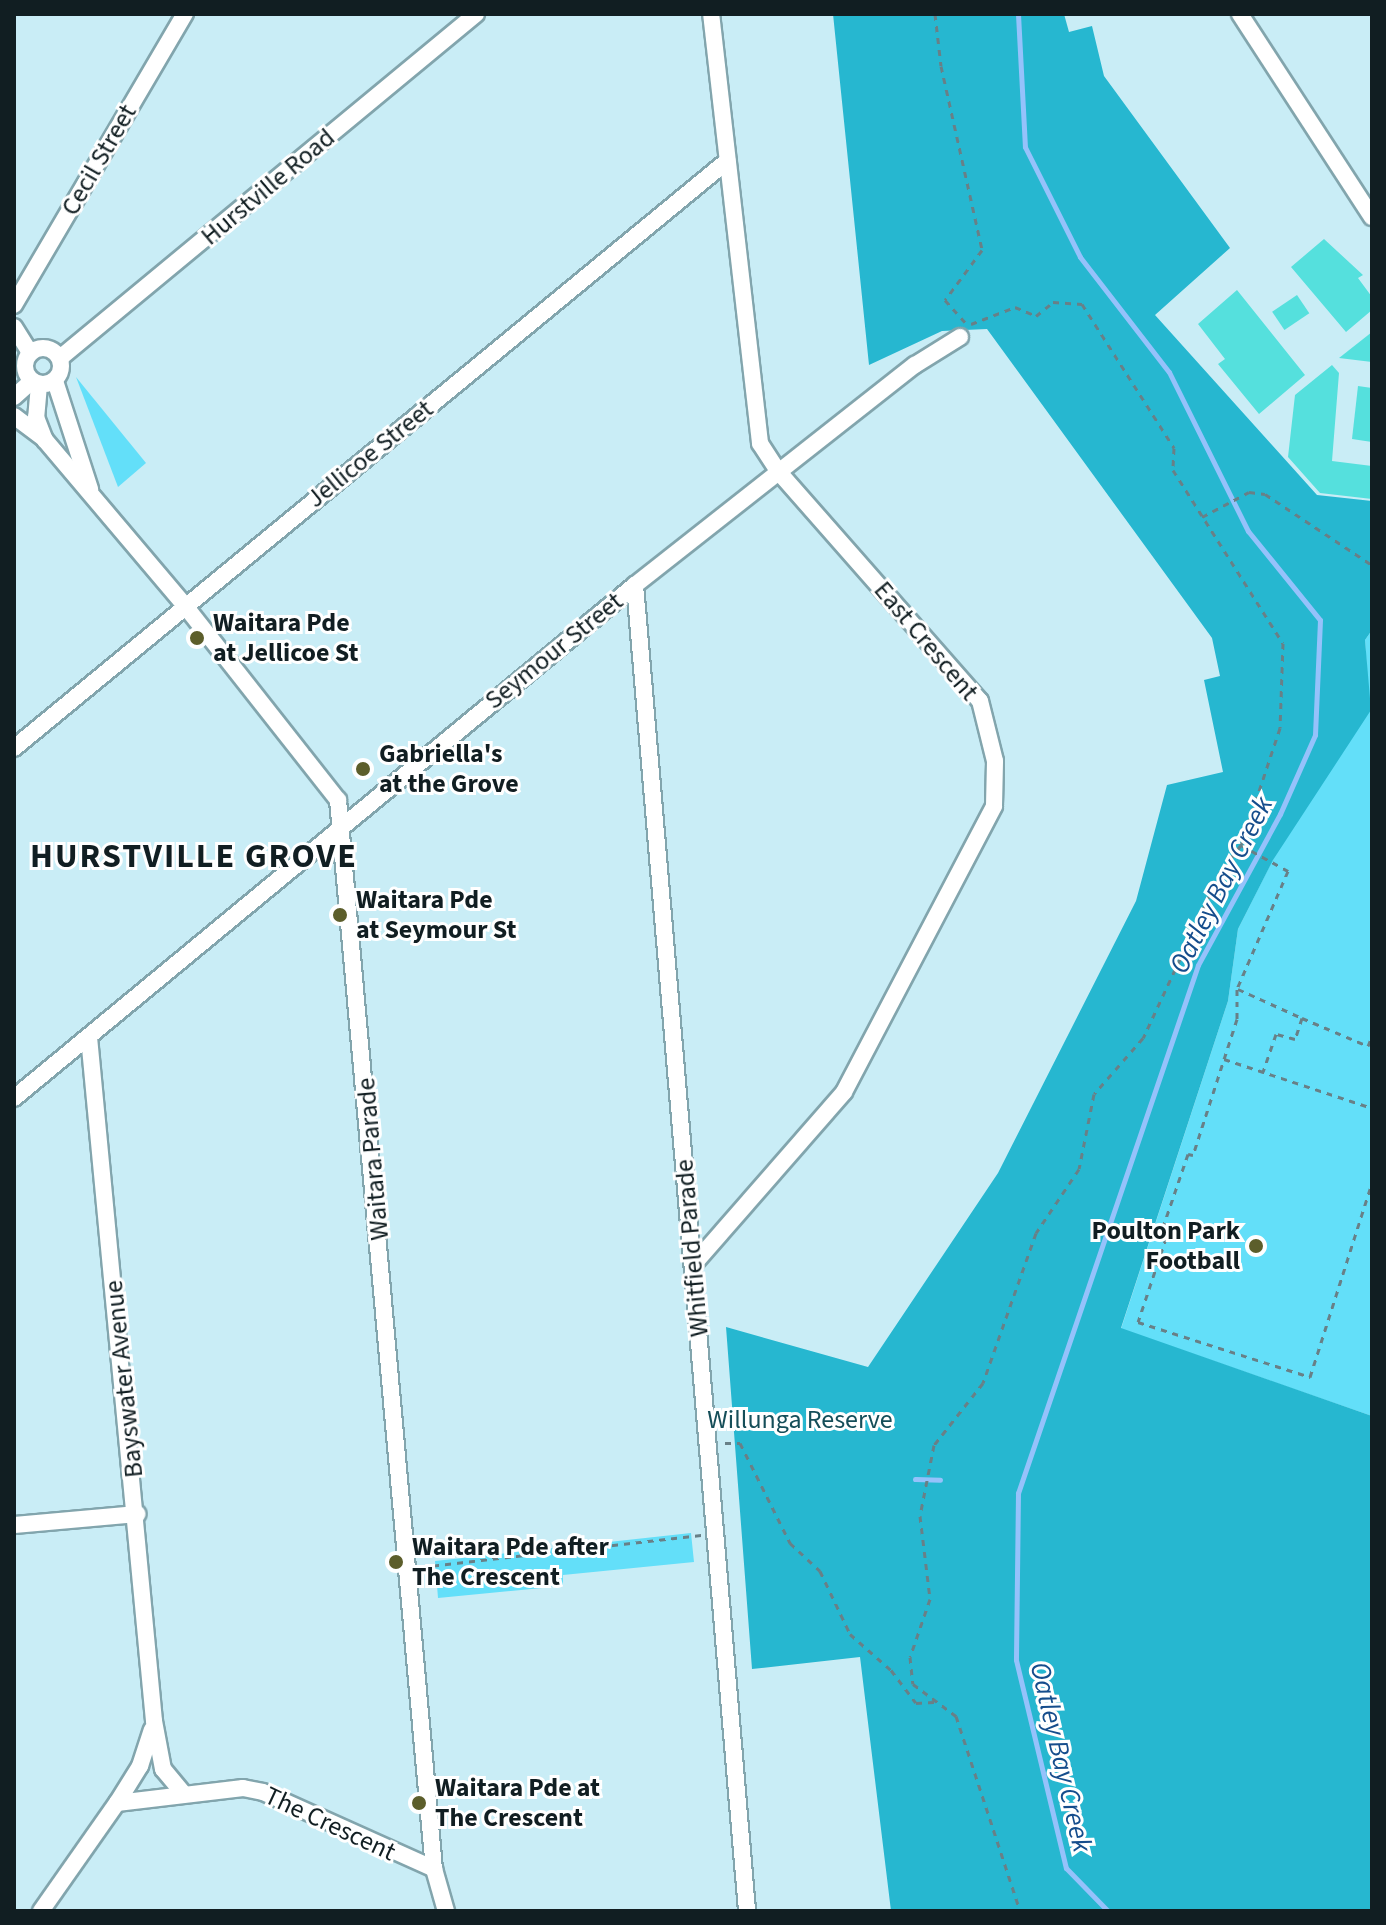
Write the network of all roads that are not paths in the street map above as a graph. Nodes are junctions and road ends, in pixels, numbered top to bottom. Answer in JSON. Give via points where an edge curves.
{"nodes":[{"id":1,"x":185,"y":14,"type":"edge"},
{"id":2,"x":476,"y":14,"type":"edge"},
{"id":3,"x":711,"y":14,"type":"edge"},
{"id":4,"x":1240,"y":14,"type":"edge"},
{"id":5,"x":727,"y":161,"type":"junction"},
{"id":6,"x":1372,"y":217,"type":"edge"},
{"id":7,"x":14,"y":305,"type":"edge"},
{"id":8,"x":14,"y":327,"type":"edge"},
{"id":9,"x":960,"y":337,"type":"dead end"},
{"id":10,"x":30,"y":353,"type":"junction"},
{"id":11,"x":60,"y":358,"type":"junction"},
{"id":12,"x":42,"y":382,"type":"junction"},
{"id":13,"x":14,"y":397,"type":"edge"},
{"id":14,"x":14,"y":416,"type":"edge"},
{"id":15,"x":45,"y":440,"type":"junction"},
{"id":16,"x":778,"y":471,"type":"junction"},
{"id":17,"x":90,"y":493,"type":"junction"},
{"id":18,"x":635,"y":585,"type":"junction"},
{"id":19,"x":186,"y":607,"type":"junction"},
{"id":20,"x":14,"y":748,"type":"edge"},
{"id":21,"x":344,"y":828,"type":"junction"},
{"id":22,"x":89,"y":1037,"type":"junction"},
{"id":23,"x":14,"y":1098,"type":"edge"},
{"id":24,"x":694,"y":1264,"type":"junction"},
{"id":25,"x":138,"y":1514,"type":"junction"},
{"id":26,"x":14,"y":1525,"type":"edge"},
{"id":27,"x":154,"y":1721,"type":"junction"},
{"id":28,"x":184,"y":1794,"type":"junction"},
{"id":29,"x":117,"y":1803,"type":"junction"},
{"id":30,"x":434,"y":1869,"type":"junction"},
{"id":31,"x":41,"y":1911,"type":"edge"},
{"id":32,"x":446,"y":1911,"type":"edge"},
{"id":33,"x":747,"y":1911,"type":"edge"}],
"edges":[{"from":1,"to":7,"type":"street","name":"Cecil Street"},
{"from":2,"to":11,"type":"street","name":"Hurstville Road"},
{"from":3,"to":5,"type":"street","name":"East Crescent"},
{"from":4,"to":6,"type":"street"},
{"from":5,"to":16,"type":"street","name":"East Crescent","via":[[760,443]]},
{"from":5,"to":19,"type":"street","name":"Jellicoe Street"},
{"from":8,"to":10,"type":"street"},
{"from":9,"to":16,"type":"street","name":"Seymour Street","via":[[915,365]]},
{"from":10,"to":11,"type":"street","via":[[46,348]]},
{"from":10,"to":12,"type":"street","via":[[25,371]]},
{"from":11,"to":12,"type":"street","via":[[61,370]]},
{"from":12,"to":13,"type":"street"},
{"from":12,"to":15,"type":"street","name":"Waitara Parade","via":[[36,417]]},
{"from":12,"to":17,"type":"street","name":"Waitara Parade"},
{"from":14,"to":15,"type":"street"},
{"from":15,"to":17,"type":"street","name":"Waitara Parade"},
{"from":16,"to":18,"type":"street","name":"Seymour Street"},
{"from":16,"to":24,"type":"street","name":"East Crescent","via":[[980,701],[995,761],[994,806],[844,1092]]},
{"from":17,"to":19,"type":"street","name":"Waitara Parade"},
{"from":18,"to":21,"type":"street","name":"Seymour Street"},
{"from":18,"to":24,"type":"street","name":"Whitfield Parade"},
{"from":19,"to":20,"type":"street","name":"Jellicoe Street"},
{"from":19,"to":21,"type":"street","name":"Waitara Parade","via":[[325,778]]},
{"from":21,"to":22,"type":"street","name":"Seymour Street"},
{"from":21,"to":30,"type":"street","name":"Waitara Parade"},
{"from":22,"to":23,"type":"street","name":"Seymour Street"},
{"from":22,"to":25,"type":"street","name":"Bayswater Avenue"},
{"from":24,"to":33,"type":"street","name":"Whitfield Parade"},
{"from":25,"to":26,"type":"street"},
{"from":25,"to":27,"type":"street","name":"Bayswater Avenue"},
{"from":27,"to":28,"type":"street","name":"Bayswater Avenue","via":[[163,1769]]},
{"from":27,"to":29,"type":"street","name":"Bayswater Avenue","via":[[140,1766]]},
{"from":28,"to":29,"type":"street","name":"The Crescent"},
{"from":28,"to":30,"type":"street","name":"The Crescent","via":[[243,1788],[263,1792]]},
{"from":29,"to":31,"type":"street"},
{"from":30,"to":32,"type":"street","name":"Waitara Parade"}]}
